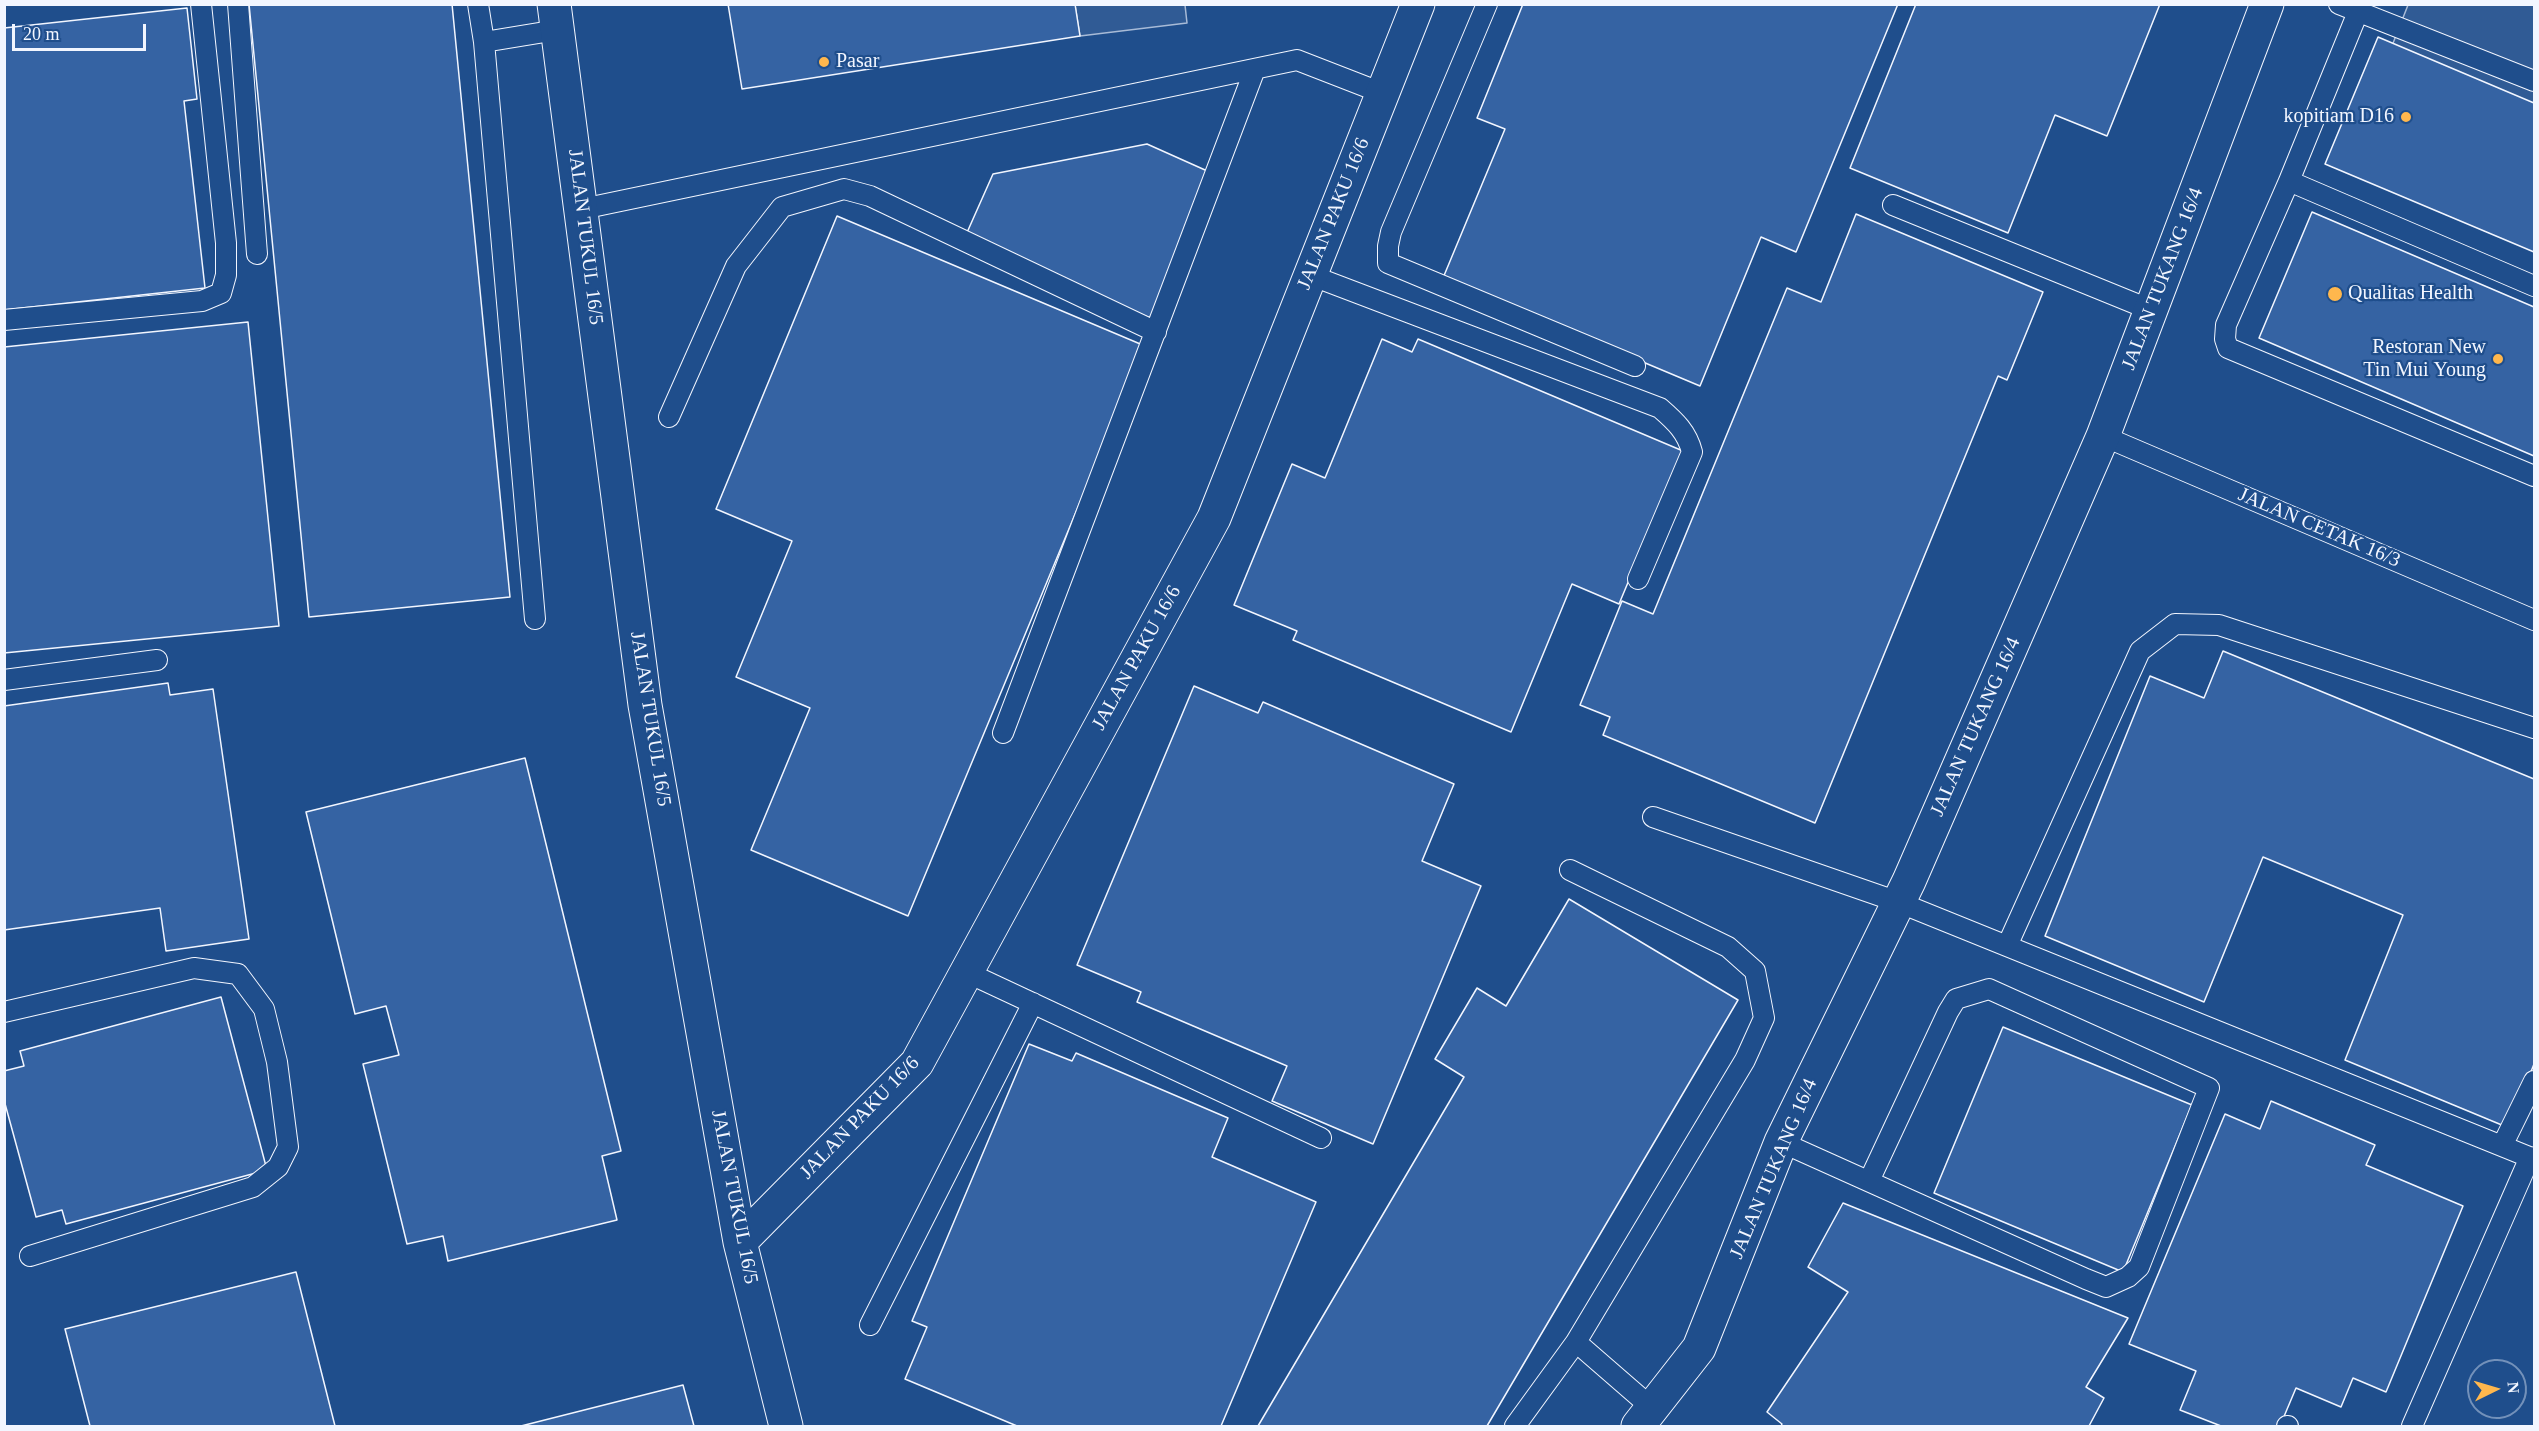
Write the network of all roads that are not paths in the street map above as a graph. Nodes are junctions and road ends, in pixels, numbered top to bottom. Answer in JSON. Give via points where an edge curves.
{"nodes":[{"id":1,"x":201,"y":4,"type":"edge"},
{"id":2,"x":238,"y":4,"type":"edge"},
{"id":3,"x":478,"y":4,"type":"edge"},
{"id":4,"x":1418,"y":4,"type":"edge"},
{"id":5,"x":1487,"y":4,"type":"edge"},
{"id":6,"x":2267,"y":4,"type":"edge"},
{"id":7,"x":2339,"y":4,"type":"edge"},
{"id":8,"x":2358,"y":12,"type":"junction"},
{"id":9,"x":556,"y":17,"type":"edge"},
{"id":10,"x":484,"y":42,"type":"junction"},
{"id":11,"x":1255,"y":69,"type":"junction"},
{"id":12,"x":2535,"y":81,"type":"edge"},
{"id":13,"x":1382,"y":93,"type":"junction"},
{"id":14,"x":2289,"y":181,"type":"junction"},
{"id":15,"x":1893,"y":205,"type":"dead end"},
{"id":16,"x":582,"y":209,"type":"junction"},
{"id":17,"x":256,"y":254,"type":"dead end"},
{"id":18,"x":1310,"y":275,"type":"junction"},
{"id":19,"x":2535,"y":286,"type":"edge"},
{"id":20,"x":2151,"y":310,"type":"junction"},
{"id":21,"x":4,"y":320,"type":"edge"},
{"id":22,"x":1156,"y":332,"type":"junction"},
{"id":23,"x":1635,"y":366,"type":"dead end"},
{"id":24,"x":669,"y":417,"type":"dead end"},
{"id":25,"x":2103,"y":436,"type":"junction"},
{"id":26,"x":2535,"y":476,"type":"edge"},
{"id":27,"x":1638,"y":579,"type":"dead end"},
{"id":28,"x":534,"y":619,"type":"dead end"},
{"id":29,"x":2535,"y":620,"type":"edge"},
{"id":30,"x":157,"y":660,"type":"dead end"},
{"id":31,"x":4,"y":680,"type":"edge"},
{"id":32,"x":2535,"y":728,"type":"edge"},
{"id":33,"x":1003,"y":733,"type":"dead end"},
{"id":34,"x":1653,"y":817,"type":"dead end"},
{"id":35,"x":1570,"y":870,"type":"dead end"},
{"id":36,"x":1898,"y":902,"type":"junction"},
{"id":37,"x":2007,"y":946,"type":"junction"},
{"id":38,"x":966,"y":972,"type":"junction"},
{"id":39,"x":1033,"y":1003,"type":"junction"},
{"id":40,"x":4,"y":1012,"type":"edge"},
{"id":41,"x":2535,"y":1081,"type":"edge"},
{"id":42,"x":1320,"y":1138,"type":"dead end"},
{"id":43,"x":1781,"y":1142,"type":"junction"},
{"id":44,"x":2502,"y":1146,"type":"junction"},
{"id":45,"x":2532,"y":1158,"type":"edge"},
{"id":46,"x":1869,"y":1181,"type":"junction"},
{"id":47,"x":740,"y":1242,"type":"junction"},
{"id":48,"x":30,"y":1256,"type":"dead end"},
{"id":49,"x":870,"y":1325,"type":"dead end"},
{"id":50,"x":1576,"y":1342,"type":"junction"},
{"id":51,"x":1645,"y":1418,"type":"edge"},
{"id":52,"x":786,"y":1426,"type":"edge"},
{"id":53,"x":1515,"y":1426,"type":"edge"},
{"id":54,"x":2412,"y":1426,"type":"edge"}],
"edges":[{"from":1,"to":21,"type":"lane","via":[[226,243],[226,275],[221,293],[202,301]]},
{"from":2,"to":17,"type":"lane"},
{"from":3,"to":10,"type":"lane"},
{"from":4,"to":13,"type":"street","name":"JALAN PAKU 16/6"},
{"from":5,"to":23,"type":"lane","via":[[1391,232],[1388,263]]},
{"from":6,"to":20,"type":"street","name":"JALAN TUKANG 16/4"},
{"from":7,"to":8,"type":"lane"},
{"from":8,"to":12,"type":"lane"},
{"from":8,"to":14,"type":"lane"},
{"from":9,"to":10,"type":"lane"},
{"from":9,"to":16,"type":"street","name":"JALAN TUKUL 16/5"},
{"from":10,"to":28,"type":"lane"},
{"from":11,"to":13,"type":"lane","via":[[1297,60]]},
{"from":11,"to":16,"type":"lane"},
{"from":11,"to":22,"type":"lane"},
{"from":13,"to":18,"type":"street","name":"JALAN PAKU 16/6"},
{"from":14,"to":19,"type":"lane"},
{"from":14,"to":26,"type":"lane","via":[[2226,325],[2229,348]]},
{"from":15,"to":20,"type":"lane"},
{"from":16,"to":47,"type":"street","name":"JALAN TUKUL 16/5","via":[[645,705]]},
{"from":18,"to":27,"type":"lane","via":[[1660,408],[1689,439],[1692,452]]},
{"from":18,"to":38,"type":"street","name":"JALAN PAKU 16/6","via":[[1214,518]]},
{"from":20,"to":25,"type":"street","name":"JALAN TUKANG 16/4"},
{"from":22,"to":24,"type":"lane","via":[[870,196],[844,189],[782,207],[736,266]]},
{"from":22,"to":33,"type":"lane"},
{"from":25,"to":29,"type":"lane","name":"JALAN CETAK 16/3"},
{"from":25,"to":36,"type":"street","name":"JALAN TUKANG 16/4"},
{"from":30,"to":31,"type":"lane"},
{"from":32,"to":37,"type":"lane","via":[[2220,625],[2175,624],[2140,651]]},
{"from":34,"to":36,"type":"lane"},
{"from":35,"to":50,"type":"lane","via":[[1728,947],[1755,970],[1764,1018],[1746,1060]]},
{"from":36,"to":37,"type":"lane"},
{"from":36,"to":43,"type":"street","name":"JALAN TUKANG 16/4"},
{"from":37,"to":44,"type":"lane"},
{"from":38,"to":39,"type":"lane"},
{"from":38,"to":47,"type":"street","name":"JALAN PAKU 16/6","via":[[917,1063]]},
{"from":39,"to":42,"type":"lane"},
{"from":39,"to":49,"type":"lane"},
{"from":40,"to":48,"type":"lane","via":[[194,968],[238,974],[264,1009],[277,1062],[288,1147],[278,1167],[253,1187]]},
{"from":41,"to":44,"type":"lane"},
{"from":43,"to":46,"type":"lane"},
{"from":43,"to":51,"type":"street","name":"JALAN TUKANG 16/4","via":[[1699,1348]]},
{"from":44,"to":45,"type":"lane"},
{"from":45,"to":54,"type":"lane"},
{"from":46,"to":46,"type":"lane","via":[[1948,1012],[1956,999],[1970,994],[1989,989],[2209,1088],[2139,1267],[2106,1287]]},
{"from":47,"to":52,"type":"street","name":"JALAN TUKUL 16/5"},
{"from":50,"to":51,"type":"lane"},
{"from":50,"to":53,"type":"lane"}]}
